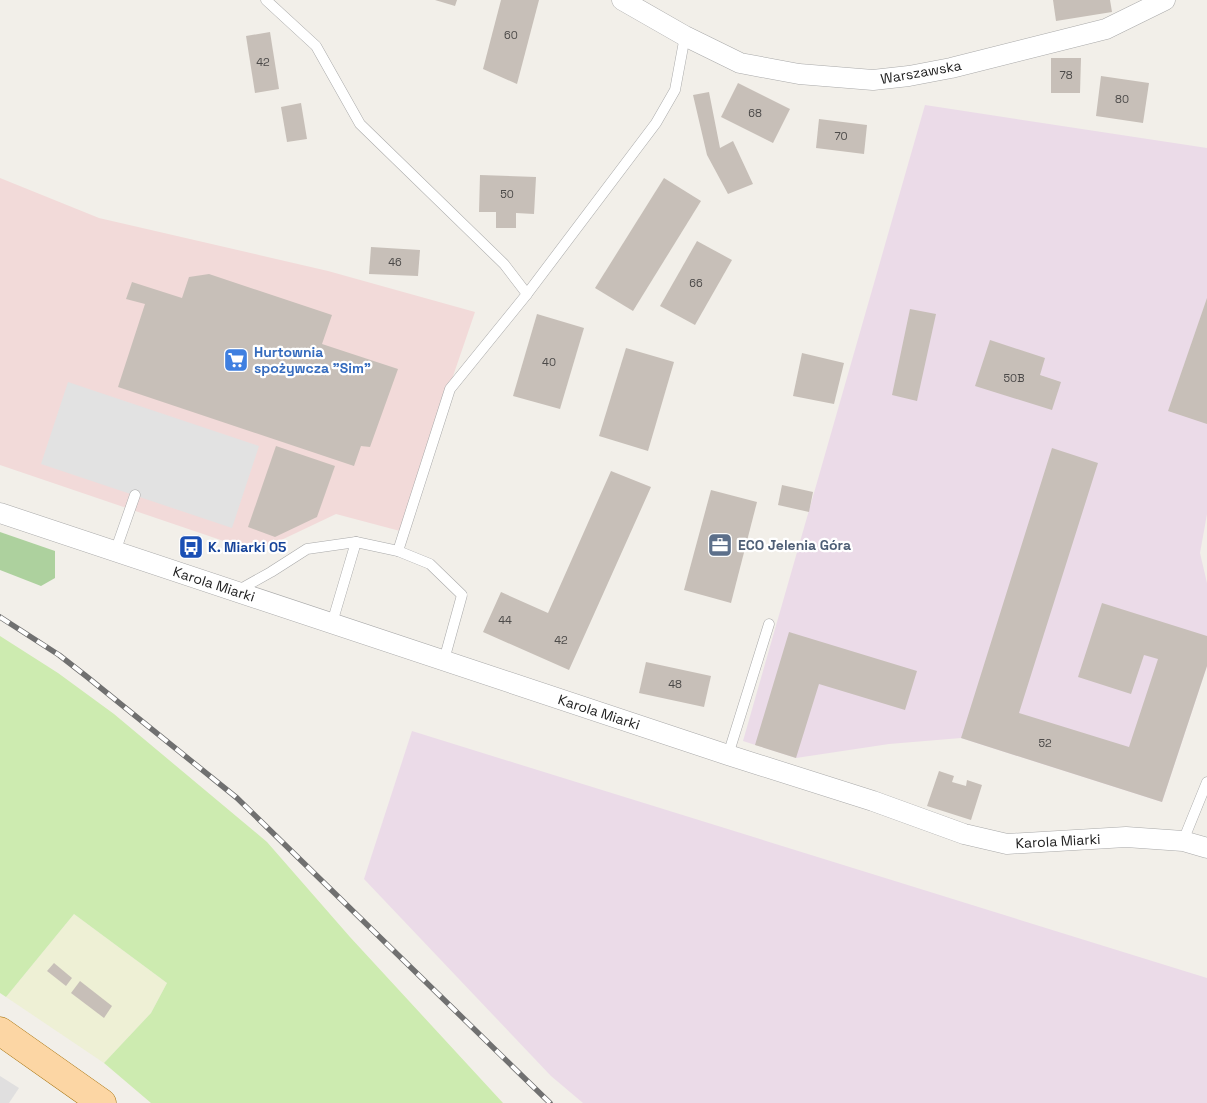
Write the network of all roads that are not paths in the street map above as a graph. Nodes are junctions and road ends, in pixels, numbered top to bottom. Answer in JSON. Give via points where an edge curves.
{"nodes":[{"id":1,"x":266,"y":0,"type":"edge"},
{"id":2,"x":622,"y":0,"type":"edge"},
{"id":3,"x":1166,"y":0,"type":"edge"},
{"id":4,"x":685,"y":36,"type":"junction"},
{"id":5,"x":527,"y":294,"type":"junction"},
{"id":6,"x":135,"y":495,"type":"dead end"},
{"id":7,"x":0,"y":513,"type":"edge"},
{"id":8,"x":356,"y":542,"type":"junction"},
{"id":9,"x":398,"y":550,"type":"junction"},
{"id":10,"x":115,"y":552,"type":"junction"},
{"id":11,"x":236,"y":592,"type":"junction"},
{"id":12,"x":332,"y":623,"type":"junction"},
{"id":13,"x":769,"y":624,"type":"dead end"},
{"id":14,"x":444,"y":660,"type":"junction"},
{"id":15,"x":728,"y":754,"type":"junction"},
{"id":16,"x":1207,"y":782,"type":"edge"},
{"id":17,"x":1183,"y":841,"type":"junction"},
{"id":18,"x":1207,"y":848,"type":"edge"},
{"id":19,"x":0,"y":1031,"type":"edge"},
{"id":20,"x":102,"y":1103,"type":"edge"}],
"edges":[{"from":1,"to":5,"type":"lane","via":[[316,46],[360,124],[504,264]]},
{"from":2,"to":4,"type":"street","name":"Warszawska"},
{"from":3,"to":4,"type":"street","name":"Warszawska","via":[[1106,29],[951,68],[873,80],[799,74],[740,63]]},
{"from":4,"to":5,"type":"lane","via":[[674,90],[656,123]]},
{"from":5,"to":9,"type":"lane","via":[[450,388]]},
{"from":6,"to":10,"type":"lane"},
{"from":7,"to":10,"type":"street","name":"Karola Miarki"},
{"from":8,"to":9,"type":"lane"},
{"from":8,"to":11,"type":"lane","via":[[307,549]]},
{"from":8,"to":12,"type":"lane"},
{"from":9,"to":14,"type":"lane","via":[[430,564],[462,595]]},
{"from":10,"to":11,"type":"street","name":"Karola Miarki"},
{"from":11,"to":12,"type":"street","name":"Karola Miarki"},
{"from":12,"to":14,"type":"street","name":"Karola Miarki"},
{"from":13,"to":15,"type":"lane"},
{"from":14,"to":15,"type":"street","name":"Karola Miarki"},
{"from":15,"to":17,"type":"street","name":"Karola Miarki","via":[[964,834],[1008,844],[1126,837]]},
{"from":16,"to":17,"type":"lane"},
{"from":17,"to":18,"type":"street","name":"Karola Miarki"},
{"from":19,"to":20,"type":"main road"}]}
